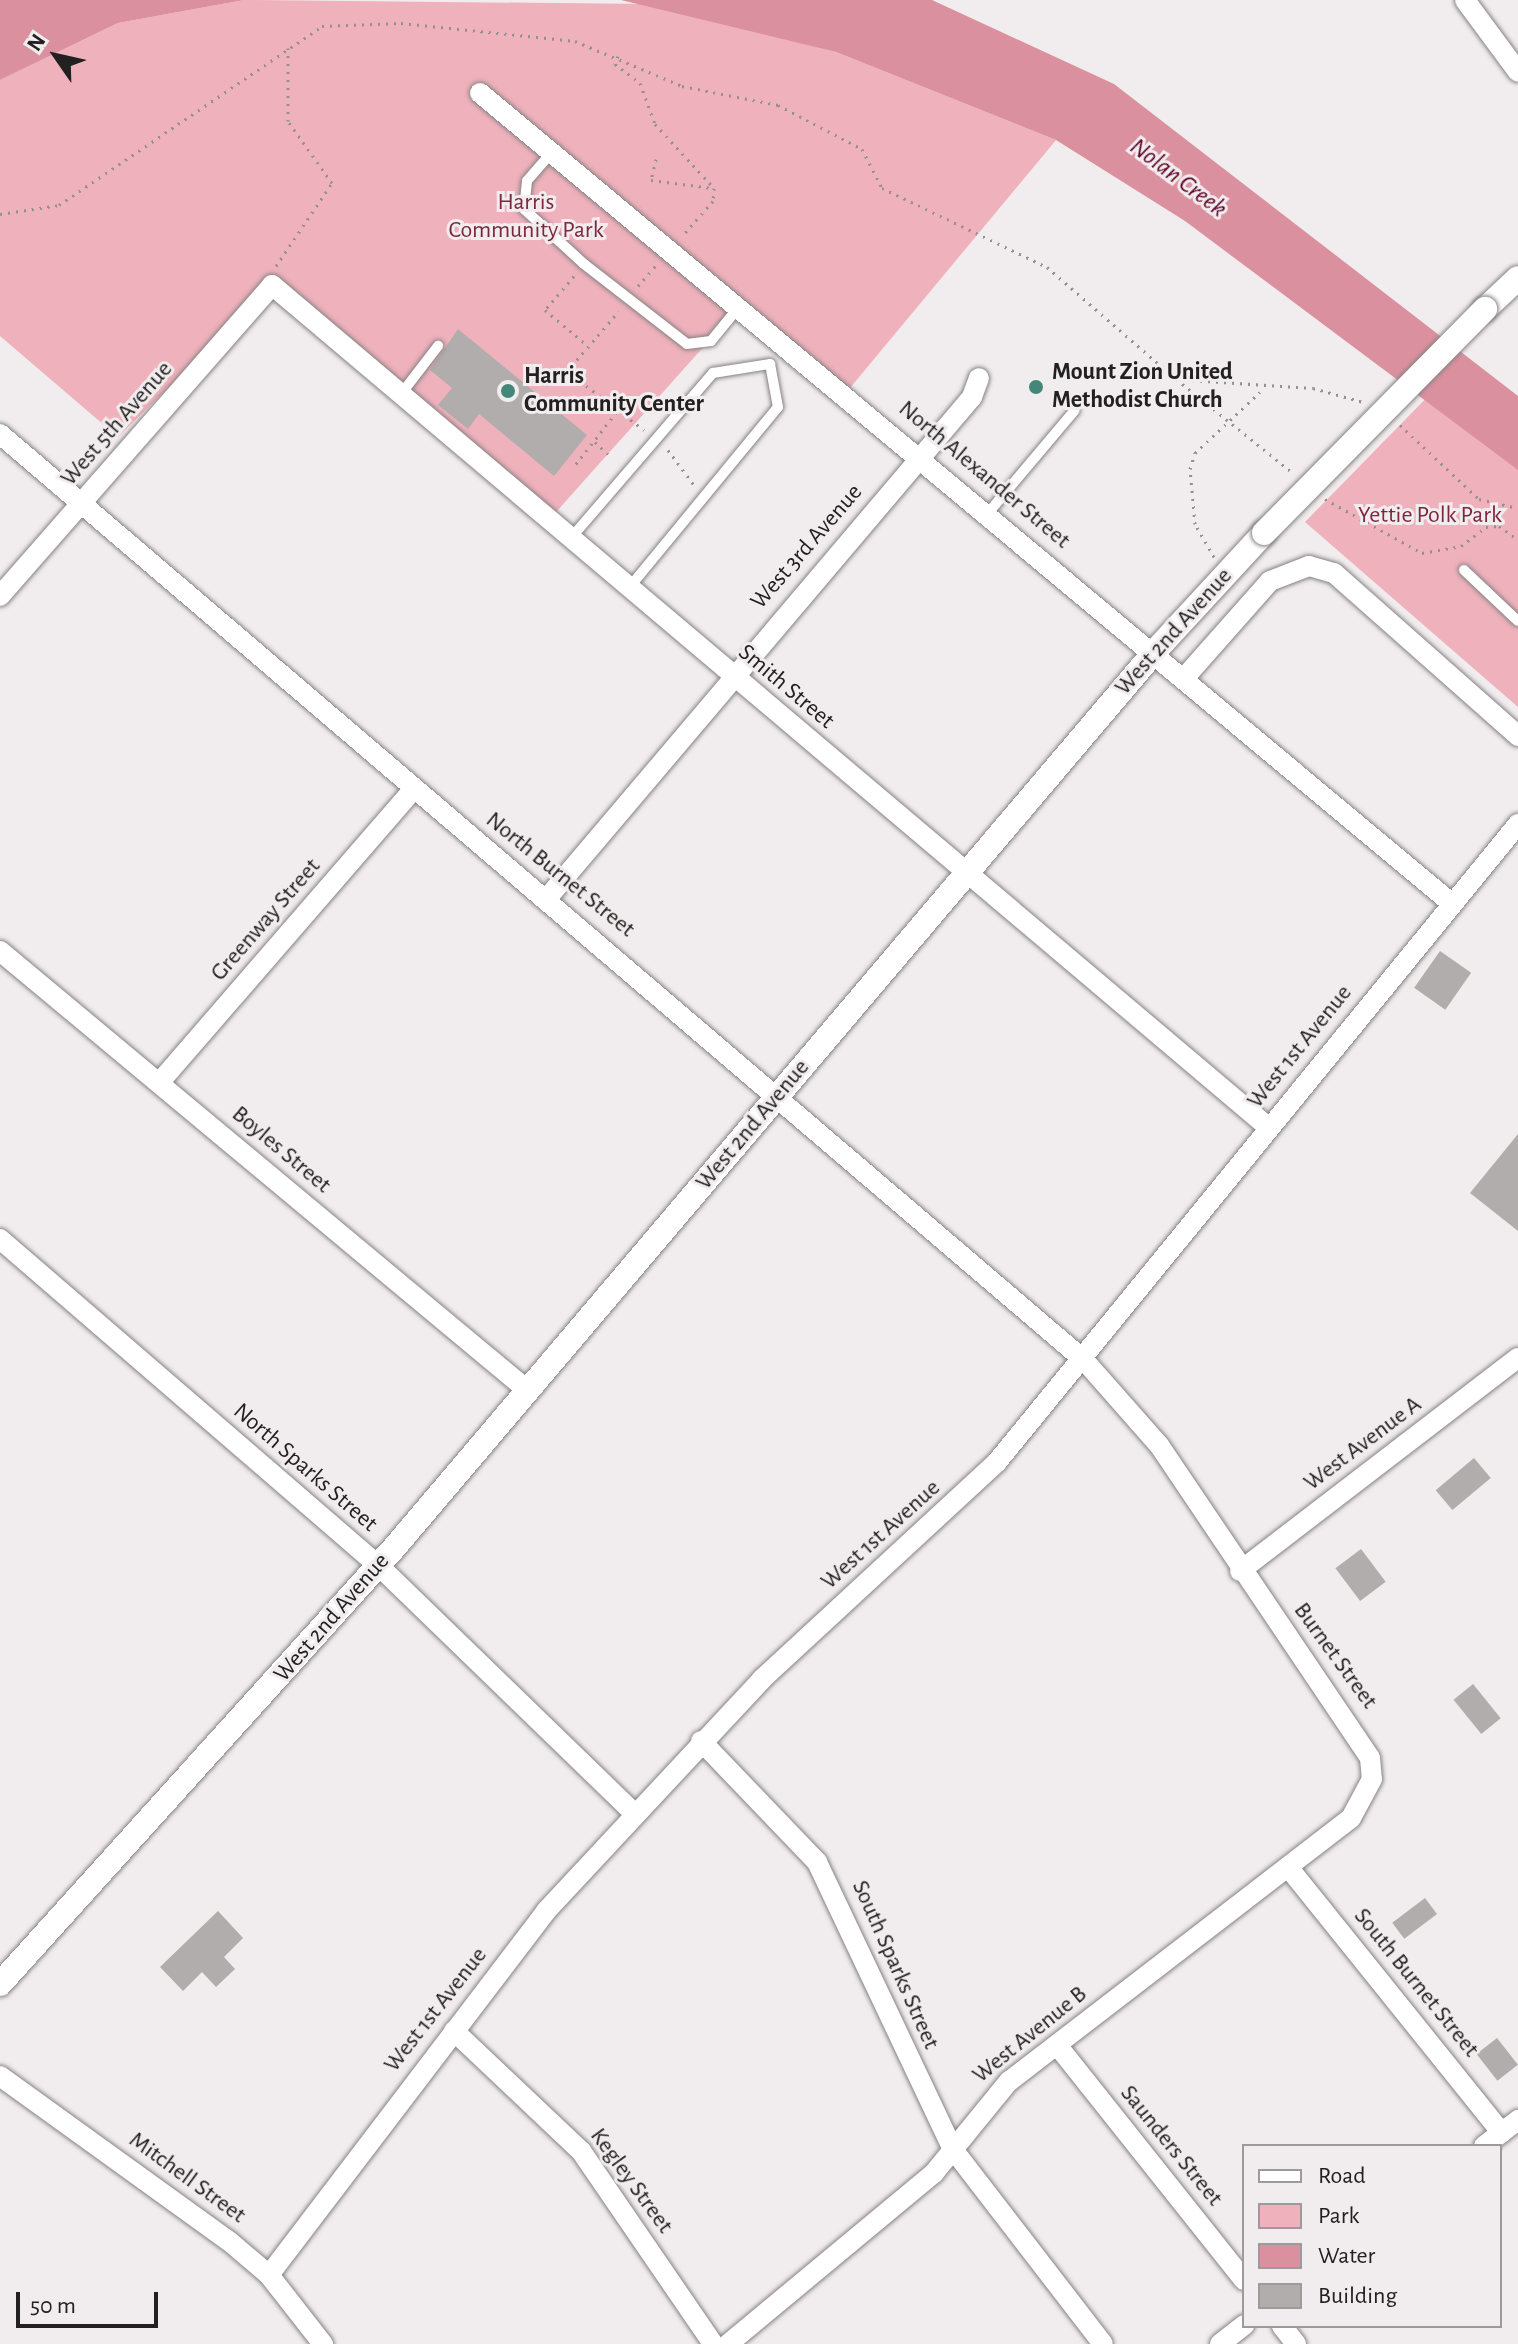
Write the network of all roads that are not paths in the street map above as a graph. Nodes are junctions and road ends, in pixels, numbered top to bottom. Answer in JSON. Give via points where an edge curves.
{"nodes":[{"id":1,"x":1465,"y":0,"type":"edge"},
{"id":2,"x":1518,"y":72,"type":"edge"},
{"id":3,"x":480,"y":93,"type":"dead end"},
{"id":4,"x":552,"y":152,"type":"junction"},
{"id":5,"x":1518,"y":278,"type":"edge"},
{"id":6,"x":272,"y":285,"type":"joint"},
{"id":7,"x":739,"y":307,"type":"junction"},
{"id":8,"x":786,"y":345,"type":"junction"},
{"id":9,"x":438,"y":346,"type":"dead end"},
{"id":10,"x":770,"y":364,"type":"junction"},
{"id":11,"x":979,"y":378,"type":"dead end"},
{"id":12,"x":401,"y":394,"type":"junction"},
{"id":13,"x":1075,"y":410,"type":"dead end"},
{"id":14,"x":0,"y":434,"type":"edge"},
{"id":15,"x":920,"y":456,"type":"junction"},
{"id":16,"x":80,"y":505,"type":"junction"},
{"id":17,"x":989,"y":512,"type":"junction"},
{"id":18,"x":571,"y":538,"type":"junction"},
{"id":19,"x":1464,"y":570,"type":"dead end"},
{"id":20,"x":629,"y":588,"type":"junction"},
{"id":21,"x":0,"y":596,"type":"edge"},
{"id":22,"x":1518,"y":621,"type":"edge"},
{"id":23,"x":1156,"y":650,"type":"junction"},
{"id":24,"x":731,"y":674,"type":"junction"},
{"id":25,"x":1186,"y":676,"type":"junction"},
{"id":26,"x":1518,"y":736,"type":"edge"},
{"id":27,"x":413,"y":790,"type":"junction"},
{"id":28,"x":1518,"y":824,"type":"edge"},
{"id":29,"x":966,"y":873,"type":"junction"},
{"id":30,"x":549,"y":896,"type":"junction"},
{"id":31,"x":1451,"y":903,"type":"junction"},
{"id":32,"x":0,"y":951,"type":"edge"},
{"id":33,"x":159,"y":1083,"type":"junction"},
{"id":34,"x":779,"y":1094,"type":"junction"},
{"id":35,"x":1268,"y":1127,"type":"junction"},
{"id":36,"x":0,"y":1239,"type":"edge"},
{"id":37,"x":1518,"y":1358,"type":"edge"},
{"id":38,"x":1084,"y":1360,"type":"junction"},
{"id":39,"x":527,"y":1390,"type":"junction"},
{"id":40,"x":378,"y":1565,"type":"junction"},
{"id":41,"x":1240,"y":1571,"type":"junction"},
{"id":42,"x":701,"y":1741,"type":"junction"},
{"id":43,"x":1372,"y":1779,"type":"joint"},
{"id":44,"x":635,"y":1814,"type":"junction"},
{"id":45,"x":1288,"y":1867,"type":"junction"},
{"id":46,"x":0,"y":1984,"type":"edge"},
{"id":47,"x":454,"y":2031,"type":"junction"},
{"id":48,"x":1057,"y":2045,"type":"junction"},
{"id":49,"x":0,"y":2076,"type":"edge"},
{"id":50,"x":1510,"y":2126,"type":"edge"},
{"id":51,"x":1487,"y":2144,"type":"edge"},
{"id":52,"x":952,"y":2148,"type":"junction"},
{"id":53,"x":269,"y":2275,"type":"junction"},
{"id":54,"x":1242,"y":2277,"type":"edge"},
{"id":55,"x":1242,"y":2327,"type":"edge"},
{"id":56,"x":1284,"y":2328,"type":"edge"},
{"id":57,"x":323,"y":2344,"type":"edge"},
{"id":58,"x":713,"y":2344,"type":"edge"},
{"id":59,"x":728,"y":2344,"type":"edge"},
{"id":60,"x":1103,"y":2344,"type":"edge"},
{"id":61,"x":1220,"y":2344,"type":"edge"},
{"id":62,"x":1296,"y":2344,"type":"edge"}],
"edges":[{"from":1,"to":2,"type":"street"},
{"from":3,"to":4,"type":"street","name":"North Alexander Street"},
{"from":4,"to":7,"type":"street","name":"North Alexander Street"},
{"from":4,"to":7,"type":"lane","via":[[527,181],[524,209],[584,264],[687,344],[711,341]]},
{"from":5,"to":23,"type":"street","name":"West 2nd Avenue","bridge":true,"via":[[1264,533]]},
{"from":6,"to":12,"type":"street","name":"Smith Street"},
{"from":6,"to":16,"type":"street","name":"West 5th Avenue"},
{"from":7,"to":8,"type":"street","name":"North Alexander Street"},
{"from":8,"to":10,"type":"lane"},
{"from":8,"to":15,"type":"street","name":"North Alexander Street"},
{"from":9,"to":12,"type":"lane"},
{"from":10,"to":18,"type":"lane","via":[[713,373]]},
{"from":10,"to":20,"type":"lane","via":[[778,407]]},
{"from":11,"to":15,"type":"street","name":"West 3rd Avenue"},
{"from":12,"to":18,"type":"street","name":"Smith Street"},
{"from":13,"to":17,"type":"lane"},
{"from":14,"to":16,"type":"street","name":"North Burnet Street"},
{"from":15,"to":17,"type":"street","name":"North Alexander Street"},
{"from":15,"to":24,"type":"street","name":"West 3rd Avenue"},
{"from":16,"to":21,"type":"street","name":"West 5th Avenue"},
{"from":16,"to":27,"type":"street","name":"North Burnet Street"},
{"from":17,"to":23,"type":"street","name":"North Alexander Street"},
{"from":18,"to":20,"type":"street","name":"Smith Street"},
{"from":19,"to":22,"type":"lane"},
{"from":20,"to":24,"type":"street","name":"Smith Street"},
{"from":23,"to":25,"type":"street","name":"North Alexander Street"},
{"from":23,"to":29,"type":"street","name":"West 2nd Avenue"},
{"from":24,"to":29,"type":"street","name":"Smith Street"},
{"from":24,"to":30,"type":"street","name":"West 3rd Avenue"},
{"from":25,"to":26,"type":"street","via":[[1270,581],[1309,566],[1334,573]]},
{"from":25,"to":31,"type":"street","name":"North Alexander Street"},
{"from":27,"to":30,"type":"street","name":"North Burnet Street"},
{"from":27,"to":33,"type":"street","name":"Greenway Street"},
{"from":28,"to":31,"type":"street","name":"West 1st Avenue"},
{"from":29,"to":34,"type":"street","name":"West 2nd Avenue"},
{"from":29,"to":35,"type":"street","name":"Smith Street"},
{"from":30,"to":34,"type":"street","name":"North Burnet Street"},
{"from":31,"to":35,"type":"street","name":"West 1st Avenue"},
{"from":32,"to":33,"type":"street","name":"Boyles Street"},
{"from":33,"to":39,"type":"street","name":"Boyles Street"},
{"from":34,"to":38,"type":"street","name":"North Burnet Street"},
{"from":34,"to":39,"type":"street","name":"West 2nd Avenue"},
{"from":35,"to":38,"type":"street","name":"West 1st Avenue"},
{"from":36,"to":40,"type":"street","name":"North Sparks Street"},
{"from":37,"to":41,"type":"street","name":"West Avenue A"},
{"from":38,"to":41,"type":"street","via":[[1159,1445]]},
{"from":38,"to":42,"type":"street","name":"West 1st Avenue","via":[[959,1500]]},
{"from":39,"to":40,"type":"street","name":"West 2nd Avenue"},
{"from":40,"to":44,"type":"street","name":"North Sparks Street"},
{"from":40,"to":46,"type":"street","name":"West 2nd Avenue","via":[[170,1804]]},
{"from":41,"to":43,"type":"street","name":"Burnet Street","via":[[1358,1732]]},
{"from":42,"to":44,"type":"street","name":"West 1st Avenue"},
{"from":42,"to":52,"type":"street","name":"South Sparks Street","via":[[817,1862]]},
{"from":43,"to":45,"type":"street","name":"West Avenue B","via":[[1351,1818]]},
{"from":44,"to":47,"type":"street","name":"West 1st Avenue","via":[[546,1911]]},
{"from":45,"to":48,"type":"street","name":"West Avenue B"},
{"from":45,"to":50,"type":"street","name":"South Burnet Street"},
{"from":47,"to":53,"type":"street","name":"West 1st Avenue"},
{"from":47,"to":58,"type":"street","name":"Kegley Street","via":[[581,2151]]},
{"from":48,"to":52,"type":"street","name":"West Avenue B","via":[[992,2096]]},
{"from":48,"to":54,"type":"street","name":"Saunders Street"},
{"from":49,"to":53,"type":"street","name":"Mitchell Street"},
{"from":50,"to":51,"type":"street"},
{"from":52,"to":59,"type":"street","name":"West Avenue B","via":[[934,2173]]},
{"from":52,"to":60,"type":"street","name":"South Sparks Street"},
{"from":53,"to":57,"type":"street","name":"Mitchell Street"},
{"from":55,"to":61,"type":"street"},
{"from":56,"to":62,"type":"street"}]}
